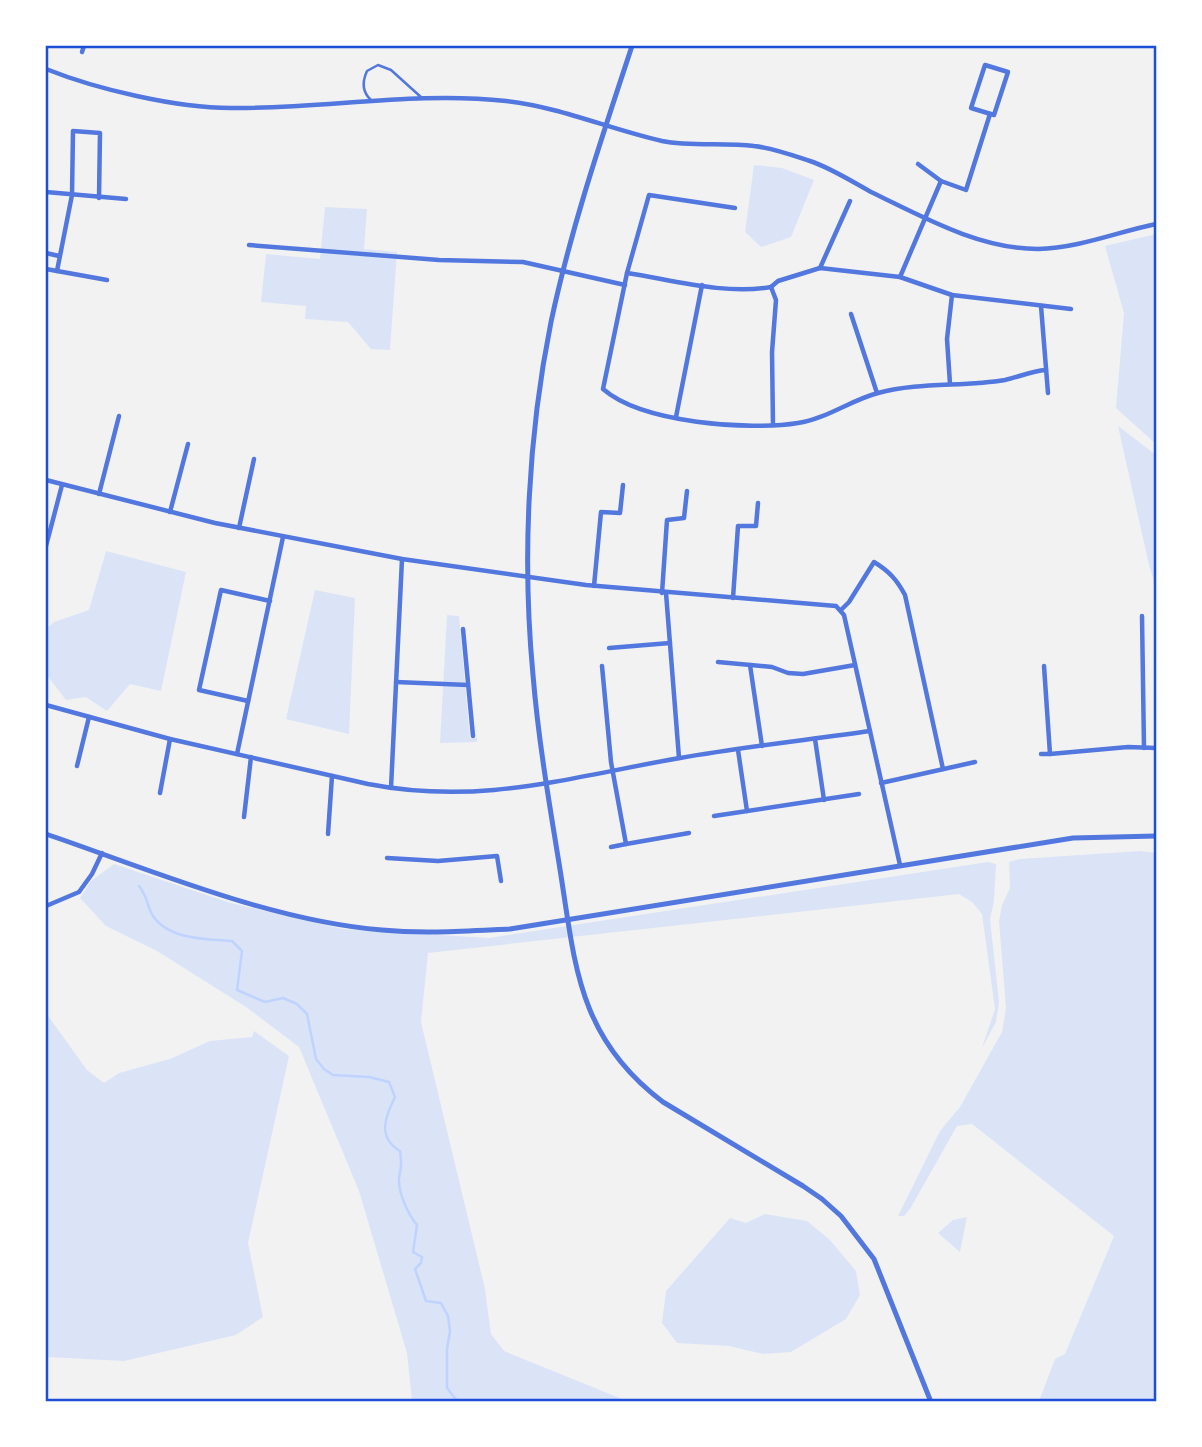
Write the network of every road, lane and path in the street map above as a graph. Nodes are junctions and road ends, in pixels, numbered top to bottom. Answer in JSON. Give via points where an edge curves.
{"nodes":[{"id":1,"x":632,"y":46,"type":"edge"},
{"id":2,"x":46,"y":69,"type":"edge"},
{"id":3,"x":422,"y":98,"type":"junction"},
{"id":4,"x":374,"y":103,"type":"junction"},
{"id":5,"x":990,"y":114,"type":"junction"},
{"id":6,"x":606,"y":125,"type":"junction"},
{"id":7,"x":918,"y":163,"type":"dead end"},
{"id":8,"x":941,"y":181,"type":"junction"},
{"id":9,"x":46,"y":191,"type":"edge"},
{"id":10,"x":72,"y":195,"type":"junction"},
{"id":11,"x":99,"y":198,"type":"junction"},
{"id":12,"x":126,"y":199,"type":"dead end"},
{"id":13,"x":850,"y":201,"type":"dead end"},
{"id":14,"x":735,"y":208,"type":"dead end"},
{"id":15,"x":927,"y":218,"type":"junction"},
{"id":16,"x":1157,"y":224,"type":"edge"},
{"id":17,"x":249,"y":245,"type":"dead end"},
{"id":18,"x":46,"y":253,"type":"edge"},
{"id":19,"x":59,"y":256,"type":"junction"},
{"id":20,"x":820,"y":268,"type":"junction"},
{"id":21,"x":46,"y":269,"type":"edge"},
{"id":22,"x":57,"y":271,"type":"junction"},
{"id":23,"x":563,"y":271,"type":"junction"},
{"id":24,"x":627,"y":273,"type":"junction"},
{"id":25,"x":900,"y":277,"type":"junction"},
{"id":26,"x":107,"y":280,"type":"dead end"},
{"id":27,"x":625,"y":285,"type":"junction"},
{"id":28,"x":702,"y":285,"type":"junction"},
{"id":29,"x":771,"y":287,"type":"junction"},
{"id":30,"x":952,"y":295,"type":"junction"},
{"id":31,"x":1041,"y":306,"type":"junction"},
{"id":32,"x":1071,"y":309,"type":"dead end"},
{"id":33,"x":851,"y":314,"type":"dead end"},
{"id":34,"x":1046,"y":370,"type":"junction"},
{"id":35,"x":950,"y":384,"type":"junction"},
{"id":36,"x":877,"y":393,"type":"junction"},
{"id":37,"x":1048,"y":393,"type":"dead end"},
{"id":38,"x":119,"y":416,"type":"dead end"},
{"id":39,"x":676,"y":418,"type":"junction"},
{"id":40,"x":773,"y":425,"type":"junction"},
{"id":41,"x":188,"y":444,"type":"dead end"},
{"id":42,"x":254,"y":459,"type":"dead end"},
{"id":43,"x":46,"y":480,"type":"edge"},
{"id":44,"x":62,"y":485,"type":"junction"},
{"id":45,"x":623,"y":485,"type":"dead end"},
{"id":46,"x":687,"y":491,"type":"dead end"},
{"id":47,"x":99,"y":494,"type":"junction"},
{"id":48,"x":758,"y":503,"type":"dead end"},
{"id":49,"x":170,"y":512,"type":"junction"},
{"id":50,"x":239,"y":528,"type":"junction"},
{"id":51,"x":283,"y":537,"type":"junction"},
{"id":52,"x":46,"y":546,"type":"edge"},
{"id":53,"x":867,"y":557,"type":"dead end"},
{"id":54,"x":402,"y":559,"type":"junction"},
{"id":55,"x":874,"y":562,"type":"junction"},
{"id":56,"x":528,"y":578,"type":"junction"},
{"id":57,"x":594,"y":586,"type":"junction"},
{"id":58,"x":664,"y":593,"type":"junction"},
{"id":59,"x":733,"y":598,"type":"junction"},
{"id":60,"x":270,"y":601,"type":"junction"},
{"id":61,"x":841,"y":610,"type":"junction"},
{"id":62,"x":1142,"y":616,"type":"dead end"},
{"id":63,"x":463,"y":629,"type":"dead end"},
{"id":64,"x":670,"y":643,"type":"junction"},
{"id":65,"x":609,"y":648,"type":"dead end"},
{"id":66,"x":718,"y":662,"type":"dead end"},
{"id":67,"x":750,"y":665,"type":"junction"},
{"id":68,"x":855,"y":665,"type":"junction"},
{"id":69,"x":602,"y":666,"type":"dead end"},
{"id":70,"x":1044,"y":666,"type":"dead end"},
{"id":71,"x":396,"y":682,"type":"junction"},
{"id":72,"x":468,"y":685,"type":"junction"},
{"id":73,"x":248,"y":701,"type":"junction"},
{"id":74,"x":46,"y":705,"type":"edge"},
{"id":75,"x":89,"y":717,"type":"junction"},
{"id":76,"x":870,"y":731,"type":"junction"},
{"id":77,"x":473,"y":736,"type":"dead end"},
{"id":78,"x":170,"y":739,"type":"junction"},
{"id":79,"x":815,"y":739,"type":"junction"},
{"id":80,"x":762,"y":747,"type":"junction"},
{"id":81,"x":1144,"y":748,"type":"junction"},
{"id":82,"x":1157,"y":748,"type":"edge"},
{"id":83,"x":738,"y":750,"type":"junction"},
{"id":84,"x":237,"y":754,"type":"junction"},
{"id":85,"x":1041,"y":754,"type":"dead end"},
{"id":86,"x":1050,"y":754,"type":"junction"},
{"id":87,"x":251,"y":757,"type":"junction"},
{"id":88,"x":679,"y":758,"type":"junction"},
{"id":89,"x":975,"y":762,"type":"dead end"},
{"id":90,"x":76,"y":766,"type":"dead end"},
{"id":91,"x":943,"y":769,"type":"junction"},
{"id":92,"x":613,"y":771,"type":"junction"},
{"id":93,"x":332,"y":776,"type":"junction"},
{"id":94,"x":881,"y":783,"type":"junction"},
{"id":95,"x":547,"y":785,"type":"junction"},
{"id":96,"x":391,"y":788,"type":"junction"},
{"id":97,"x":160,"y":793,"type":"dead end"},
{"id":98,"x":859,"y":794,"type":"dead end"},
{"id":99,"x":824,"y":800,"type":"junction"},
{"id":100,"x":747,"y":811,"type":"junction"},
{"id":101,"x":714,"y":816,"type":"dead end"},
{"id":102,"x":244,"y":817,"type":"dead end"},
{"id":103,"x":46,"y":834,"type":"edge"},
{"id":104,"x":328,"y":834,"type":"dead end"},
{"id":105,"x":689,"y":834,"type":"dead end"},
{"id":106,"x":1157,"y":836,"type":"edge"},
{"id":107,"x":626,"y":844,"type":"junction"},
{"id":108,"x":611,"y":847,"type":"dead end"},
{"id":109,"x":102,"y":853,"type":"junction"},
{"id":110,"x":387,"y":858,"type":"dead end"},
{"id":111,"x":900,"y":865,"type":"junction"},
{"id":112,"x":501,"y":881,"type":"dead end"},
{"id":113,"x":46,"y":906,"type":"edge"},
{"id":114,"x":569,"y":919,"type":"junction"},
{"id":115,"x":931,"y":1402,"type":"edge"}],
"edges":[{"from":1,"to":6,"type":"street"},
{"from":2,"to":4,"type":"street","via":[[106,88],[228,108]]},
{"from":3,"to":4,"type":"street"},
{"from":3,"to":4,"type":"lane","via":[[391,70],[378,65],[371,67],[363,87]]},
{"from":3,"to":6,"type":"street","via":[[536,105]]},
{"from":5,"to":5,"type":"street","via":[[994,115],[1008,72],[985,65],[971,108]]},
{"from":5,"to":8,"type":"street","via":[[966,190]]},
{"from":6,"to":15,"type":"street","via":[[666,142],[757,146],[793,156],[830,169]]},
{"from":6,"to":23,"type":"street"},
{"from":7,"to":8,"type":"street"},
{"from":8,"to":15,"type":"street"},
{"from":9,"to":10,"type":"street"},
{"from":10,"to":11,"type":"street"},
{"from":10,"to":11,"type":"street","via":[[73,131],[100,133]]},
{"from":10,"to":19,"type":"street"},
{"from":11,"to":12,"type":"street"},
{"from":13,"to":20,"type":"street"},
{"from":14,"to":24,"type":"street","via":[[649,195]]},
{"from":15,"to":16,"type":"street","via":[[981,241],[1018,248],[1057,248]]},
{"from":15,"to":25,"type":"street"},
{"from":17,"to":23,"type":"street","via":[[383,257],[523,262]]},
{"from":18,"to":19,"type":"street"},
{"from":19,"to":22,"type":"street"},
{"from":20,"to":25,"type":"street"},
{"from":20,"to":29,"type":"street"},
{"from":21,"to":22,"type":"street"},
{"from":22,"to":26,"type":"street"},
{"from":23,"to":27,"type":"street"},
{"from":23,"to":56,"type":"street","via":[[536,431]]},
{"from":24,"to":27,"type":"street"},
{"from":24,"to":28,"type":"street"},
{"from":25,"to":30,"type":"street"},
{"from":27,"to":39,"type":"street","via":[[603,389],[648,411]]},
{"from":28,"to":29,"type":"street"},
{"from":28,"to":39,"type":"street"},
{"from":29,"to":40,"type":"street","via":[[776,300]]},
{"from":30,"to":31,"type":"street"},
{"from":30,"to":35,"type":"street","via":[[947,339]]},
{"from":31,"to":32,"type":"street"},
{"from":31,"to":34,"type":"street"},
{"from":33,"to":36,"type":"street"},
{"from":34,"to":35,"type":"street","via":[[1006,380]]},
{"from":34,"to":37,"type":"street"},
{"from":35,"to":36,"type":"street"},
{"from":36,"to":40,"type":"street","via":[[800,423]]},
{"from":38,"to":47,"type":"street"},
{"from":39,"to":40,"type":"street"},
{"from":41,"to":49,"type":"street"},
{"from":42,"to":50,"type":"street"},
{"from":43,"to":44,"type":"street"},
{"from":44,"to":47,"type":"street"},
{"from":44,"to":52,"type":"street"},
{"from":45,"to":57,"type":"street","via":[[620,513],[601,512]]},
{"from":46,"to":58,"type":"street","via":[[684,518],[667,520]]},
{"from":47,"to":49,"type":"street"},
{"from":48,"to":59,"type":"street","via":[[756,526],[738,526]]},
{"from":49,"to":50,"type":"street"},
{"from":50,"to":51,"type":"street"},
{"from":51,"to":54,"type":"street"},
{"from":51,"to":60,"type":"street"},
{"from":53,"to":55,"type":"street"},
{"from":54,"to":56,"type":"street"},
{"from":54,"to":71,"type":"street"},
{"from":55,"to":61,"type":"street"},
{"from":55,"to":91,"type":"street","via":[[888,570],[905,596]]},
{"from":56,"to":57,"type":"street"},
{"from":56,"to":95,"type":"street","via":[[533,675]]},
{"from":57,"to":58,"type":"street"},
{"from":58,"to":59,"type":"street"},
{"from":58,"to":64,"type":"street"},
{"from":59,"to":61,"type":"street","via":[[830,605]]},
{"from":60,"to":73,"type":"street"},
{"from":60,"to":73,"type":"street","via":[[220,590],[199,690]]},
{"from":61,"to":68,"type":"street"},
{"from":62,"to":81,"type":"street"},
{"from":63,"to":72,"type":"street"},
{"from":64,"to":65,"type":"street"},
{"from":64,"to":88,"type":"street"},
{"from":66,"to":67,"type":"street"},
{"from":67,"to":68,"type":"street","via":[[803,674]]},
{"from":67,"to":80,"type":"street"},
{"from":68,"to":76,"type":"street"},
{"from":69,"to":92,"type":"street"},
{"from":70,"to":86,"type":"street"},
{"from":71,"to":72,"type":"street"},
{"from":71,"to":96,"type":"street"},
{"from":72,"to":77,"type":"street"},
{"from":73,"to":84,"type":"street"},
{"from":74,"to":75,"type":"street"},
{"from":75,"to":78,"type":"street"},
{"from":75,"to":90,"type":"street"},
{"from":76,"to":79,"type":"street"},
{"from":76,"to":94,"type":"street"},
{"from":78,"to":84,"type":"street"},
{"from":78,"to":97,"type":"street"},
{"from":79,"to":80,"type":"street"},
{"from":79,"to":99,"type":"street"},
{"from":80,"to":83,"type":"street"},
{"from":81,"to":82,"type":"street"},
{"from":81,"to":86,"type":"street"},
{"from":83,"to":88,"type":"street"},
{"from":83,"to":100,"type":"street"},
{"from":84,"to":87,"type":"street"},
{"from":85,"to":86,"type":"street"},
{"from":87,"to":93,"type":"street"},
{"from":87,"to":102,"type":"street"},
{"from":88,"to":92,"type":"street"},
{"from":89,"to":91,"type":"street"},
{"from":91,"to":94,"type":"street"},
{"from":92,"to":95,"type":"street"},
{"from":92,"to":107,"type":"street"},
{"from":93,"to":96,"type":"street"},
{"from":93,"to":104,"type":"street"},
{"from":94,"to":111,"type":"street"},
{"from":95,"to":96,"type":"street","via":[[451,793]]},
{"from":95,"to":114,"type":"street"},
{"from":98,"to":99,"type":"street"},
{"from":99,"to":100,"type":"street"},
{"from":100,"to":101,"type":"street"},
{"from":103,"to":109,"type":"street"},
{"from":105,"to":107,"type":"street"},
{"from":106,"to":111,"type":"street","via":[[1073,838]]},
{"from":107,"to":108,"type":"street"},
{"from":109,"to":113,"type":"street","via":[[79,892]]},
{"from":109,"to":114,"type":"street","via":[[248,903],[336,924],[462,932]]},
{"from":110,"to":112,"type":"street","via":[[438,861],[497,856]]},
{"from":111,"to":114,"type":"street"},
{"from":114,"to":115,"type":"street","via":[[584,998],[608,1049],[663,1102],[803,1186],[841,1216],[874,1259]]}]}
